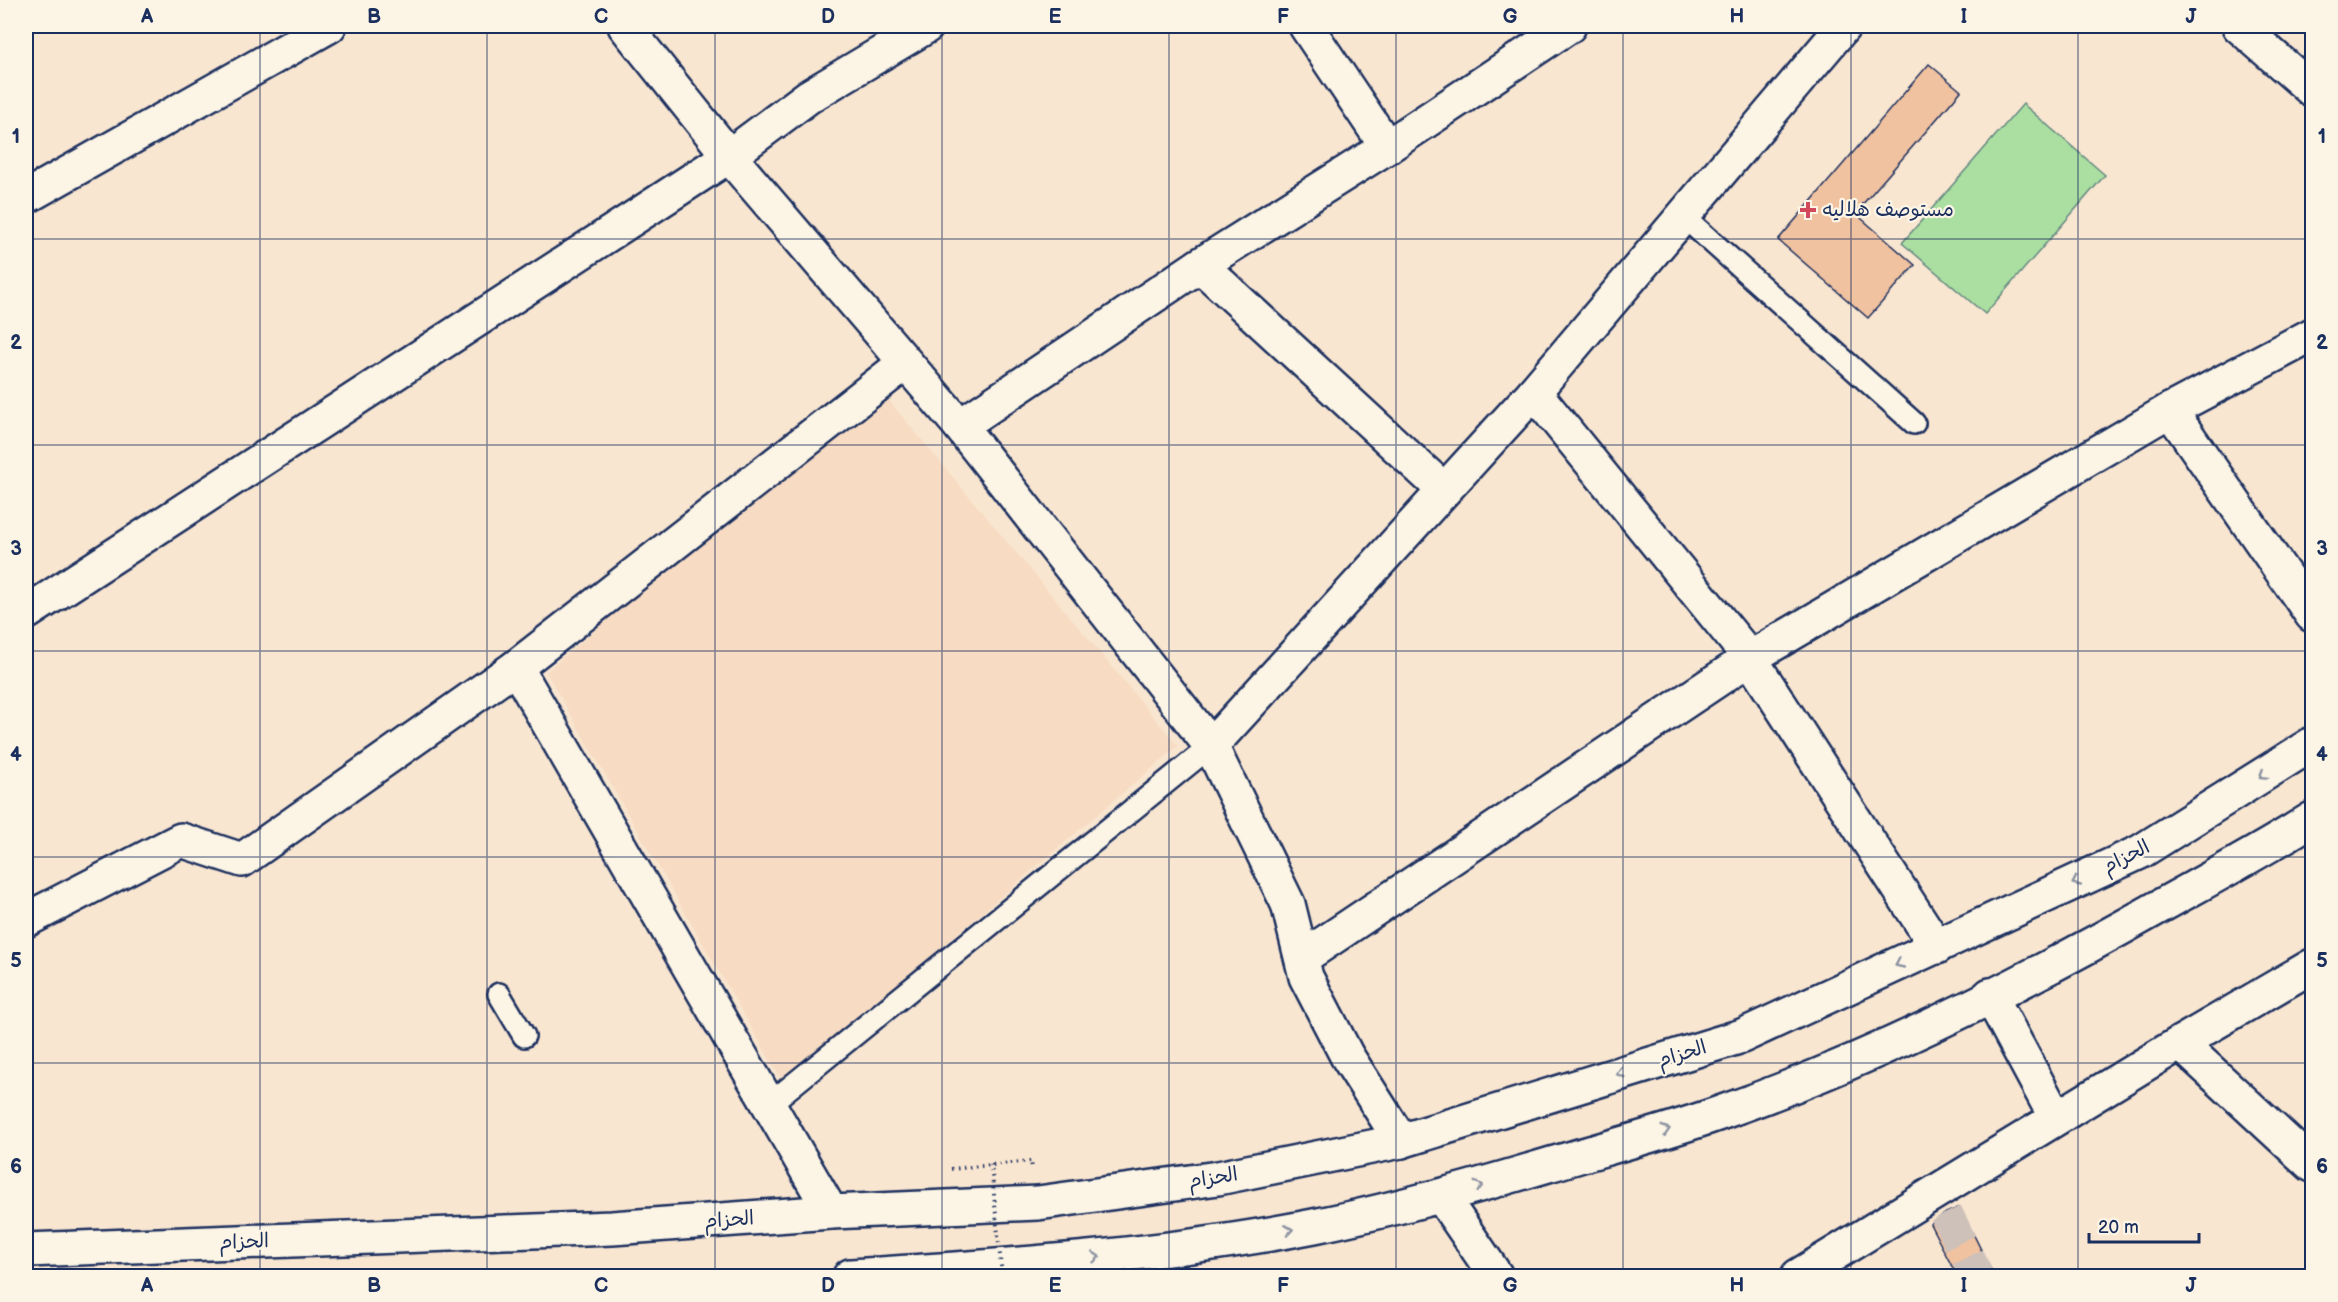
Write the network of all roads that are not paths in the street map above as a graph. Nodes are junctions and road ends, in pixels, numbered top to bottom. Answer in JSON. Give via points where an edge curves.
{"nodes":[{"id":1,"x":329,"y":26,"type":"edge"},
{"id":2,"x":625,"y":26,"type":"edge"},
{"id":3,"x":927,"y":26,"type":"edge"},
{"id":4,"x":1306,"y":26,"type":"edge"},
{"id":5,"x":1569,"y":26,"type":"edge"},
{"id":6,"x":1844,"y":26,"type":"edge"},
{"id":7,"x":2239,"y":26,"type":"edge"},
{"id":8,"x":2313,"y":90,"type":"edge"},
{"id":9,"x":1388,"y":147,"type":"junction"},
{"id":10,"x":729,"y":156,"type":"junction"},
{"id":11,"x":26,"y":197,"type":"edge"},
{"id":12,"x":1683,"y":216,"type":"junction"},
{"id":13,"x":1200,"y":265,"type":"junction"},
{"id":14,"x":2313,"y":335,"type":"edge"},
{"id":15,"x":905,"y":363,"type":"junction"},
{"id":16,"x":1534,"y":392,"type":"junction"},
{"id":17,"x":2170,"y":410,"type":"junction"},
{"id":18,"x":1914,"y":423,"type":"dead end"},
{"id":19,"x":960,"y":426,"type":"junction"},
{"id":20,"x":1444,"y":490,"type":"junction"},
{"id":21,"x":26,"y":613,"type":"edge"},
{"id":22,"x":2313,"y":615,"type":"edge"},
{"id":23,"x":1750,"y":658,"type":"junction"},
{"id":24,"x":516,"y":667,"type":"junction"},
{"id":25,"x":2313,"y":744,"type":"edge"},
{"id":26,"x":1211,"y":746,"type":"junction"},
{"id":27,"x":2313,"y":819,"type":"edge"},
{"id":28,"x":26,"y":920,"type":"edge"},
{"id":29,"x":1937,"y":947,"type":"junction"},
{"id":30,"x":1302,"y":957,"type":"junction"},
{"id":31,"x":2313,"y":966,"type":"edge"},
{"id":32,"x":499,"y":994,"type":"dead end"},
{"id":33,"x":1990,"y":995,"type":"junction"},
{"id":34,"x":524,"y":1036,"type":"dead end"},
{"id":35,"x":2180,"y":1043,"type":"junction"},
{"id":36,"x":768,"y":1105,"type":"junction"},
{"id":37,"x":2056,"y":1118,"type":"junction"},
{"id":38,"x":1401,"y":1141,"type":"junction"},
{"id":39,"x":2313,"y":1165,"type":"edge"},
{"id":40,"x":1442,"y":1197,"type":"junction"},
{"id":41,"x":831,"y":1212,"type":"junction"},
{"id":42,"x":26,"y":1250,"type":"edge"},
{"id":43,"x":850,"y":1276,"type":"edge"},
{"id":44,"x":1496,"y":1276,"type":"edge"},
{"id":45,"x":1798,"y":1276,"type":"edge"}],
"edges":[{"from":1,"to":11,"type":"street"},
{"from":2,"to":10,"type":"street"},
{"from":3,"to":10,"type":"street","via":[[808,97]]},
{"from":4,"to":9,"type":"street"},
{"from":5,"to":9,"type":"street"},
{"from":6,"to":12,"type":"street"},
{"from":7,"to":8,"type":"street"},
{"from":9,"to":13,"type":"street"},
{"from":10,"to":15,"type":"street"},
{"from":10,"to":21,"type":"street"},
{"from":12,"to":16,"type":"street"},
{"from":12,"to":18,"type":"lane"},
{"from":13,"to":19,"type":"street"},
{"from":13,"to":20,"type":"street"},
{"from":14,"to":17,"type":"street"},
{"from":15,"to":19,"type":"street"},
{"from":15,"to":24,"type":"street"},
{"from":16,"to":20,"type":"street"},
{"from":16,"to":23,"type":"street"},
{"from":17,"to":22,"type":"street"},
{"from":17,"to":23,"type":"street"},
{"from":19,"to":26,"type":"street"},
{"from":20,"to":26,"type":"street"},
{"from":23,"to":29,"type":"street"},
{"from":23,"to":30,"type":"street"},
{"from":24,"to":28,"type":"street","via":[[242,860],[181,840]]},
{"from":24,"to":36,"type":"street"},
{"from":25,"to":29,"type":"street","name":"الحزام","one_way":true,"via":[[2140,852]]},
{"from":26,"to":30,"type":"street","via":[[1288,904]]},
{"from":26,"to":36,"type":"lane"},
{"from":27,"to":33,"type":"street","via":[[2086,948]]},
{"from":29,"to":38,"type":"street","name":"الحزام","one_way":true,"via":[[1742,1036]]},
{"from":30,"to":38,"type":"street","via":[[1306,977],[1347,1056]]},
{"from":31,"to":35,"type":"street"},
{"from":32,"to":34,"type":"lane"},
{"from":33,"to":37,"type":"street"},
{"from":40,"to":33,"type":"street","one_way":true,"via":[[1719,1113],[1900,1040]]},
{"from":35,"to":37,"type":"street"},
{"from":35,"to":39,"type":"street"},
{"from":36,"to":41,"type":"street"},
{"from":37,"to":45,"type":"street","via":[[1941,1202]]},
{"from":38,"to":41,"type":"street","name":"الحزام","via":[[1218,1178],[1038,1203]]},
{"from":43,"to":40,"type":"street","one_way":true,"via":[[1170,1248],[1315,1226]]},
{"from":40,"to":44,"type":"street"},
{"from":41,"to":42,"type":"street","name":"الحزام","via":[[612,1228]]}]}
